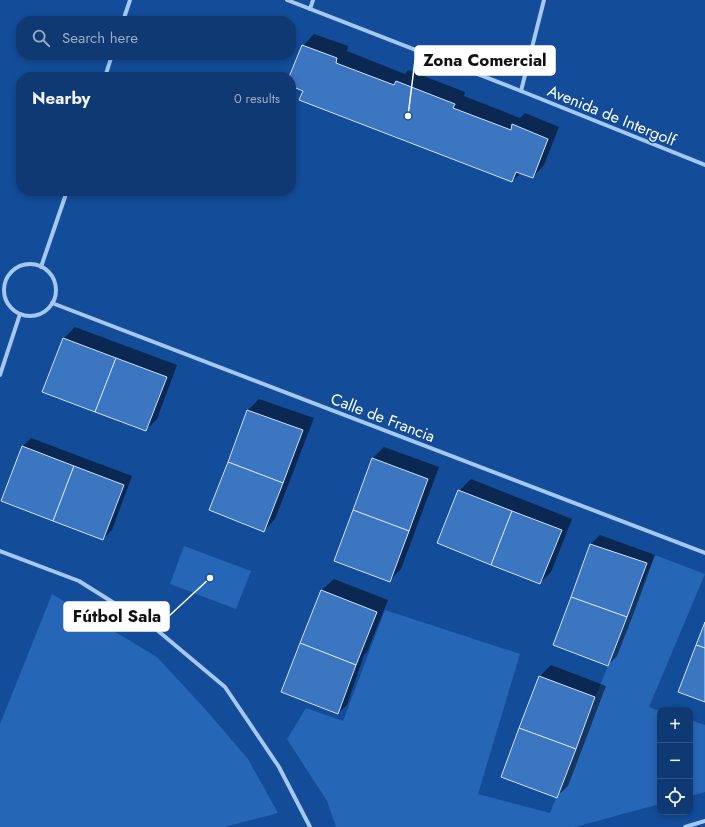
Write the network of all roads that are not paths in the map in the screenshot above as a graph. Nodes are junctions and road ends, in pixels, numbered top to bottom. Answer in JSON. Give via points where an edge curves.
{"nodes":[{"id":1,"x":130,"y":0,"type":"edge"},
{"id":2,"x":287,"y":0,"type":"edge"},
{"id":3,"x":313,"y":0,"type":"edge"},
{"id":4,"x":544,"y":0,"type":"edge"},
{"id":5,"x":310,"y":9,"type":"junction"},
{"id":6,"x":125,"y":16,"type":"edge"},
{"id":7,"x":110,"y":60,"type":"edge"},
{"id":8,"x":107,"y":72,"type":"edge"},
{"id":9,"x":521,"y":91,"type":"junction"},
{"id":10,"x":705,"y":165,"type":"edge"},
{"id":11,"x":65,"y":196,"type":"edge"},
{"id":12,"x":41,"y":267,"type":"junction"},
{"id":13,"x":2,"y":285,"type":"edge"},
{"id":14,"x":52,"y":303,"type":"junction"},
{"id":15,"x":20,"y":314,"type":"junction"},
{"id":16,"x":0,"y":375,"type":"edge"},
{"id":17,"x":0,"y":551,"type":"edge"},
{"id":18,"x":705,"y":553,"type":"edge"},
{"id":19,"x":705,"y":821,"type":"edge"},
{"id":20,"x":310,"y":827,"type":"edge"},
{"id":21,"x":685,"y":827,"type":"edge"}],
"edges":[{"from":1,"to":6,"type":"street"},
{"from":2,"to":5,"type":"street","name":"Avenida de Intergolf"},
{"from":3,"to":5,"type":"street"},
{"from":4,"to":9,"type":"street"},
{"from":5,"to":9,"type":"street","name":"Avenida de Intergolf"},
{"from":7,"to":8,"type":"street"},
{"from":9,"to":10,"type":"street","name":"Avenida de Intergolf"},
{"from":11,"to":12,"type":"street"},
{"from":12,"to":13,"type":"street","via":[[33,264],[21,266],[13,270]]},
{"from":12,"to":14,"type":"street","via":[[49,272],[55,285]]},
{"from":13,"to":15,"type":"street","via":[[9,306]]},
{"from":14,"to":15,"type":"street","via":[[36,315]]},
{"from":14,"to":18,"type":"street","name":"Calle de Francia"},
{"from":15,"to":16,"type":"street"},
{"from":17,"to":20,"type":"street","via":[[79,581],[157,630],[225,688],[279,767]]},
{"from":19,"to":21,"type":"street"}]}
